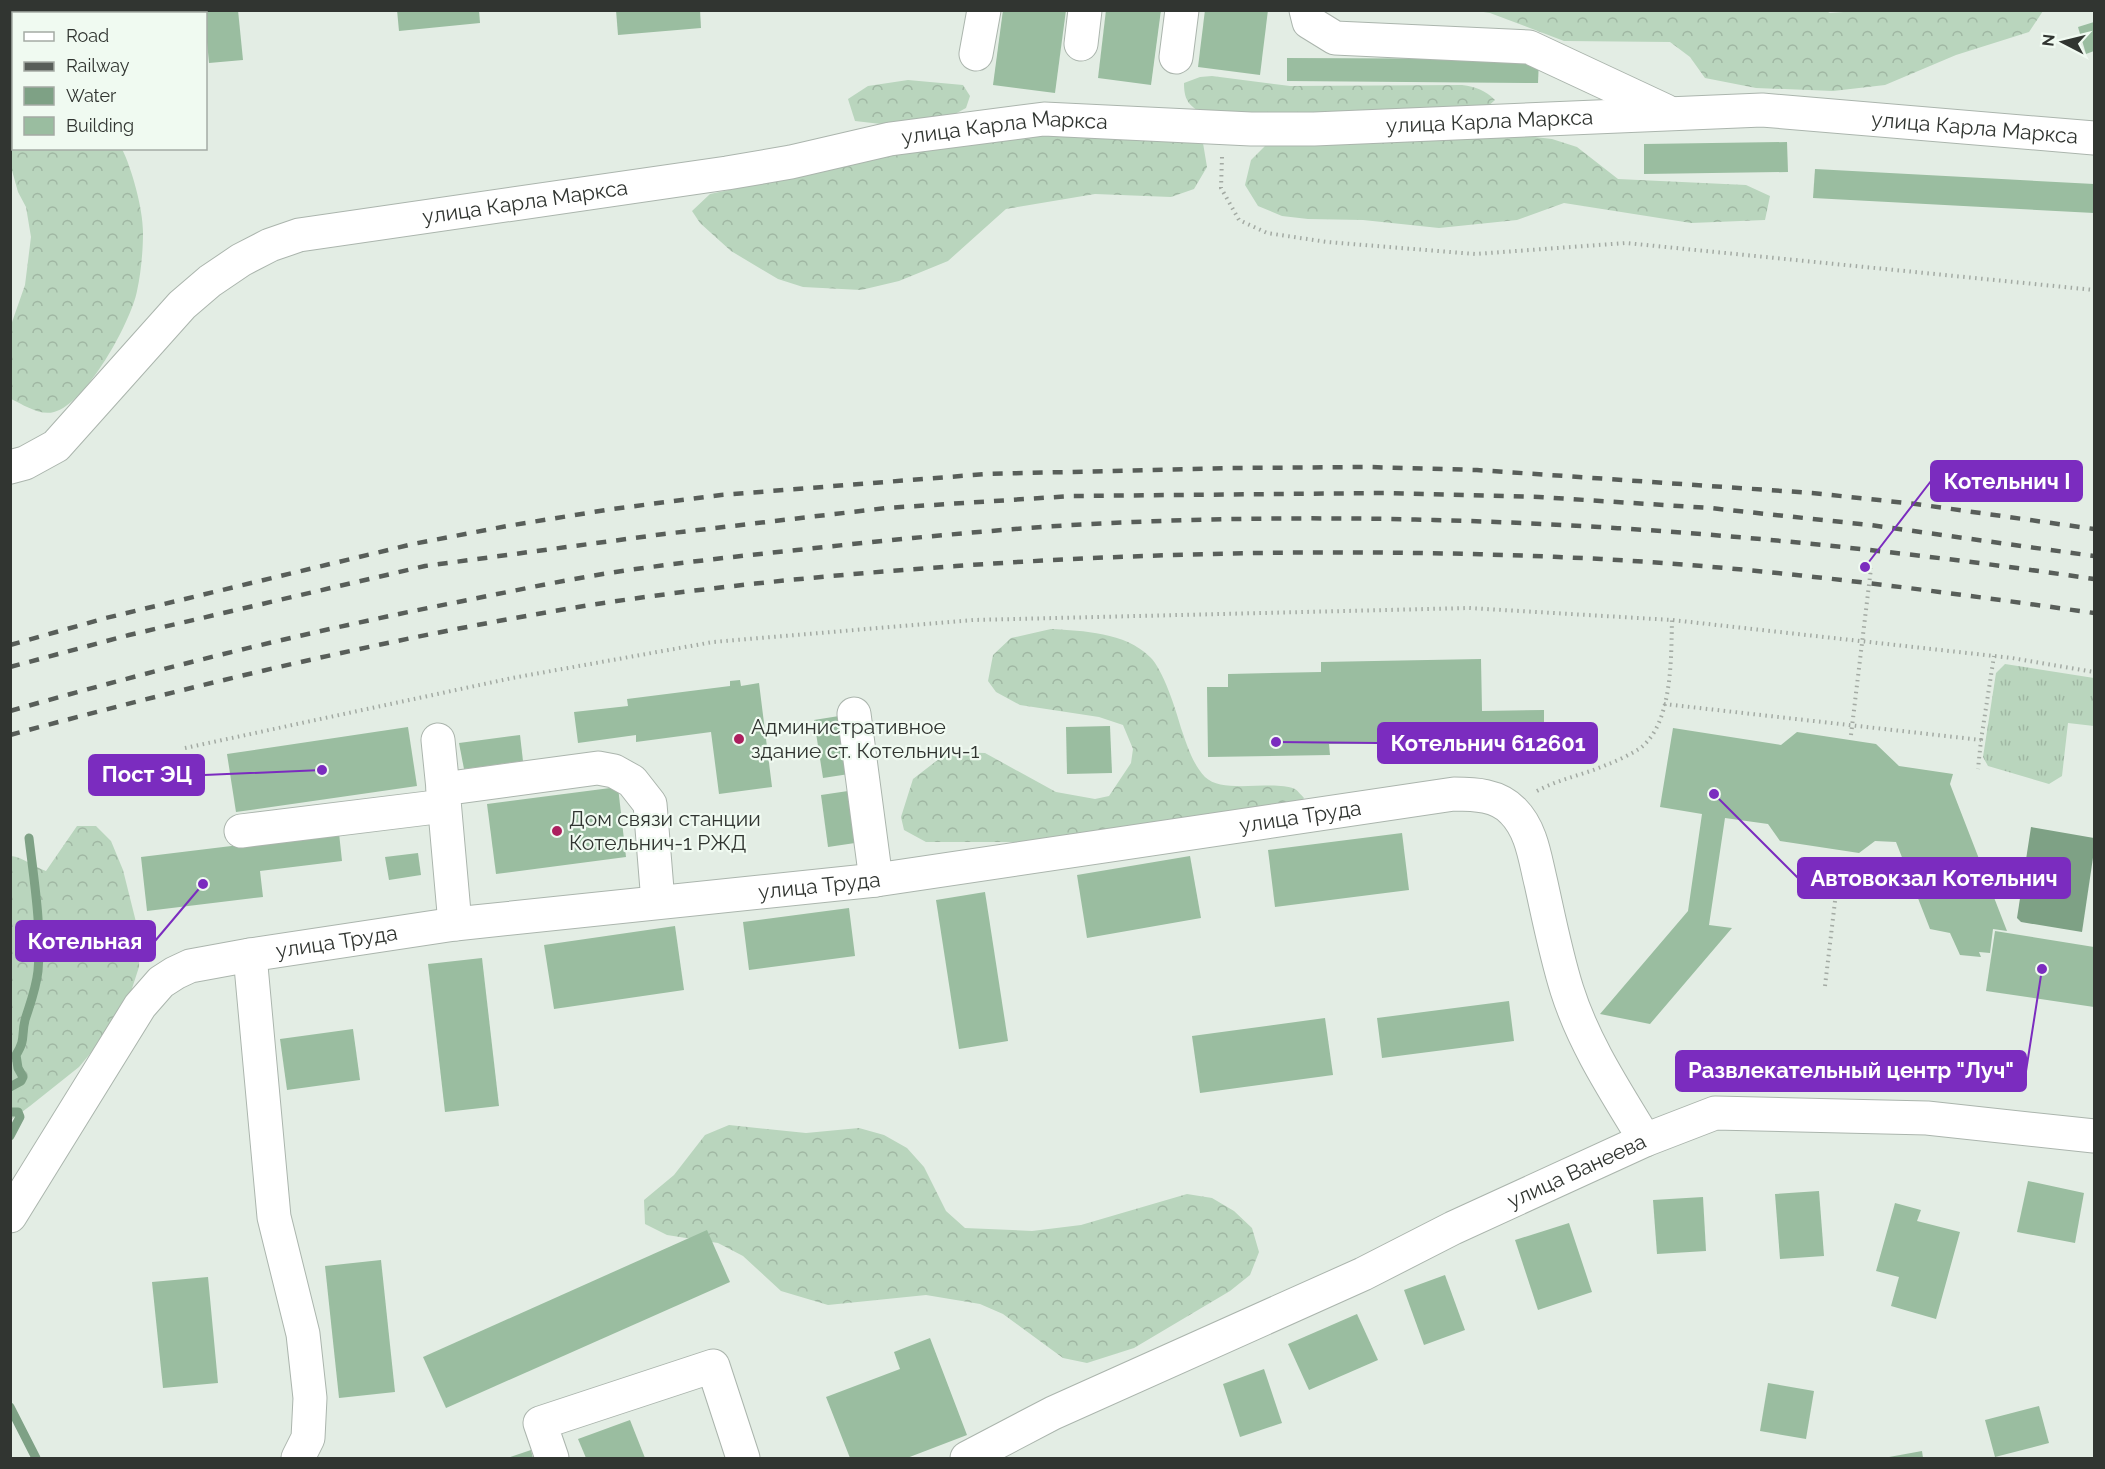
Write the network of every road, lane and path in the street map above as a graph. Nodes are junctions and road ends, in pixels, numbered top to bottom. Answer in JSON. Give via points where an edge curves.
{"nodes":[{"id":1,"x":984,"y":10,"type":"edge"},
{"id":2,"x":1085,"y":10,"type":"edge"},
{"id":3,"x":1182,"y":10,"type":"edge"},
{"id":4,"x":1306,"y":10,"type":"edge"},
{"id":5,"x":1081,"y":44,"type":"dead end"},
{"id":6,"x":976,"y":54,"type":"dead end"},
{"id":7,"x":1176,"y":57,"type":"dead end"},
{"id":8,"x":1669,"y":113,"type":"junction"},
{"id":9,"x":1224,"y":128,"type":"junction"},
{"id":10,"x":2094,"y":138,"type":"edge"},
{"id":11,"x":2094,"y":290,"type":"edge"},
{"id":12,"x":10,"y":467,"type":"edge"},
{"id":13,"x":1871,"y":568,"type":"dead end"},
{"id":14,"x":1672,"y":620,"type":"junction"},
{"id":15,"x":1863,"y":641,"type":"junction"},
{"id":16,"x":1994,"y":656,"type":"junction"},
{"id":17,"x":2094,"y":672,"type":"edge"},
{"id":18,"x":1664,"y":704,"type":"junction"},
{"id":19,"x":854,"y":714,"type":"dead end"},
{"id":20,"x":1852,"y":725,"type":"junction"},
{"id":21,"x":1851,"y":735,"type":"dead end"},
{"id":22,"x":438,"y":740,"type":"dead end"},
{"id":23,"x":1981,"y":740,"type":"junction"},
{"id":24,"x":185,"y":748,"type":"dead end"},
{"id":25,"x":1978,"y":769,"type":"dead end"},
{"id":26,"x":444,"y":798,"type":"junction"},
{"id":27,"x":1508,"y":807,"type":"junction"},
{"id":28,"x":241,"y":831,"type":"dead end"},
{"id":29,"x":1840,"y":859,"type":"dead end"},
{"id":30,"x":876,"y":880,"type":"junction"},
{"id":31,"x":658,"y":902,"type":"junction"},
{"id":32,"x":455,"y":924,"type":"junction"},
{"id":33,"x":249,"y":955,"type":"junction"},
{"id":34,"x":1825,"y":986,"type":"dead end"},
{"id":35,"x":2094,"y":1136,"type":"edge"},
{"id":36,"x":1645,"y":1140,"type":"junction"},
{"id":37,"x":10,"y":1216,"type":"edge"},
{"id":38,"x":303,"y":1448,"type":"edge"},
{"id":39,"x":552,"y":1458,"type":"edge"},
{"id":40,"x":743,"y":1458,"type":"edge"},
{"id":41,"x":967,"y":1458,"type":"edge"}],
"edges":[{"from":1,"to":6,"type":"street"},
{"from":2,"to":5,"type":"street"},
{"from":3,"to":7,"type":"street"},
{"from":4,"to":8,"type":"street","via":[[1309,22],[1335,38],[1529,47]]},
{"from":8,"to":9,"type":"street","name":"улица Карла Маркса","via":[[1314,129]]},
{"from":8,"to":10,"type":"street","name":"улица Карла Маркса","via":[[1762,110]]},
{"from":9,"to":11,"type":"path","via":[[1221,188],[1239,220],[1267,233],[1475,254],[1626,243]]},
{"from":9,"to":12,"type":"street","name":"улица Карла Маркса","via":[[1044,119],[890,139],[727,173],[299,235],[270,245],[210,281],[167,322],[56,446]]},
{"from":13,"to":15,"type":"path"},
{"from":14,"to":15,"type":"path"},
{"from":14,"to":18,"type":"path","via":[[1670,688]]},
{"from":14,"to":24,"type":"path","via":[[1468,608],[1256,612],[973,620],[713,642],[512,678]]},
{"from":15,"to":16,"type":"path"},
{"from":15,"to":20,"type":"path"},
{"from":16,"to":17,"type":"path"},
{"from":16,"to":23,"type":"path"},
{"from":18,"to":20,"type":"path"},
{"from":18,"to":27,"type":"path","via":[[1654,732],[1640,748],[1547,786]]},
{"from":19,"to":30,"type":"street"},
{"from":20,"to":21,"type":"path"},
{"from":20,"to":23,"type":"path"},
{"from":22,"to":26,"type":"street"},
{"from":23,"to":25,"type":"path"},
{"from":26,"to":28,"type":"street"},
{"from":26,"to":31,"type":"street","via":[[598,768],[614,771],[632,781],[650,804]]},
{"from":26,"to":32,"type":"street"},
{"from":27,"to":30,"type":"street","name":"улица Труда","via":[[1487,796],[1454,794]]},
{"from":27,"to":36,"type":"street","via":[[1529,837],[1567,991],[1588,1044]]},
{"from":29,"to":34,"type":"path"},
{"from":30,"to":31,"type":"street","name":"улица Труда"},
{"from":31,"to":32,"type":"street","name":"улица Труда"},
{"from":32,"to":33,"type":"street","name":"улица Труда"},
{"from":33,"to":37,"type":"street","via":[[190,966],[161,982],[140,1006]]},
{"from":33,"to":38,"type":"street","name":"улица Труда","via":[[274,1217],[303,1334],[310,1398]]},
{"from":35,"to":36,"type":"street","name":"улица Ванеева","via":[[1927,1118],[1715,1113]]},
{"from":36,"to":41,"type":"street","name":"улица Ванеева","via":[[1363,1274],[1053,1413]]},
{"from":39,"to":40,"type":"street","via":[[540,1422],[713,1366]]}]}
